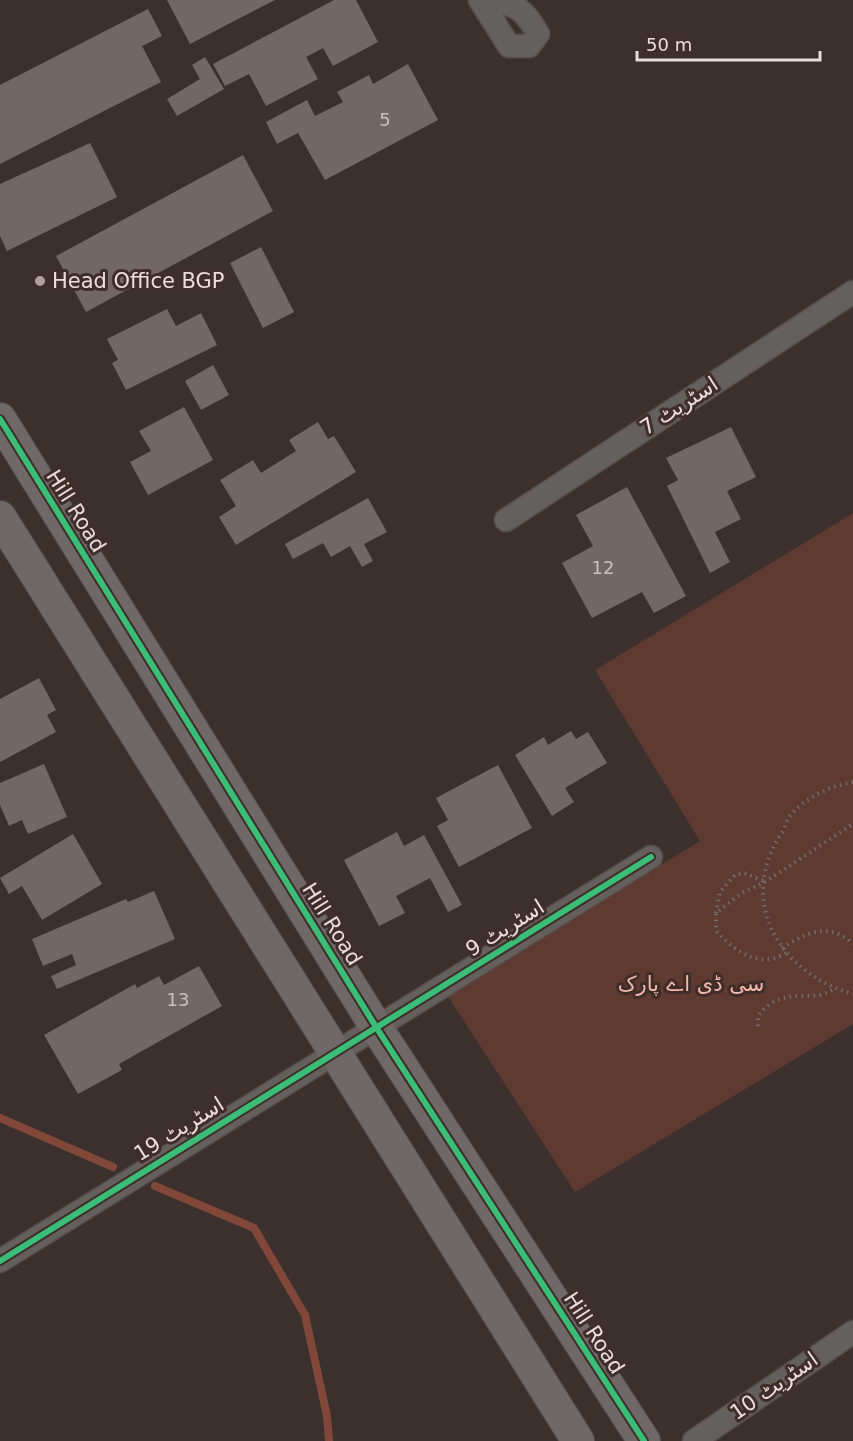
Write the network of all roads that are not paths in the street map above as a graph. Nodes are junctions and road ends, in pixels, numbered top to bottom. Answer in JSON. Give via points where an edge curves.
{"nodes":[{"id":1,"x":853,"y":292,"type":"edge"},
{"id":2,"x":0,"y":419,"type":"edge"},
{"id":3,"x":0,"y":517,"type":"edge"},
{"id":4,"x":506,"y":520,"type":"dead end"},
{"id":5,"x":651,"y":857,"type":"dead end"},
{"id":6,"x":376,"y":1027,"type":"junction"},
{"id":7,"x":334,"y":1051,"type":"junction"},
{"id":8,"x":0,"y":1261,"type":"edge"},
{"id":9,"x":853,"y":1332,"type":"edge"},
{"id":10,"x":578,"y":1441,"type":"edge"},
{"id":11,"x":644,"y":1441,"type":"edge"},
{"id":12,"x":694,"y":1441,"type":"edge"}],
"edges":[{"from":1,"to":4,"type":"street","name":"اسٹریٹ 7"},
{"from":2,"to":6,"type":"street","name":"Hill Road"},
{"from":3,"to":7,"type":"street"},
{"from":5,"to":6,"type":"street","name":"اسٹریٹ 9"},
{"from":6,"to":7,"type":"street","name":"اسٹریٹ 19"},
{"from":6,"to":11,"type":"street","name":"Hill Road"},
{"from":7,"to":8,"type":"street","name":"اسٹریٹ 19"},
{"from":7,"to":10,"type":"street"},
{"from":9,"to":12,"type":"street","name":"اسٹریٹ 10"}]}
